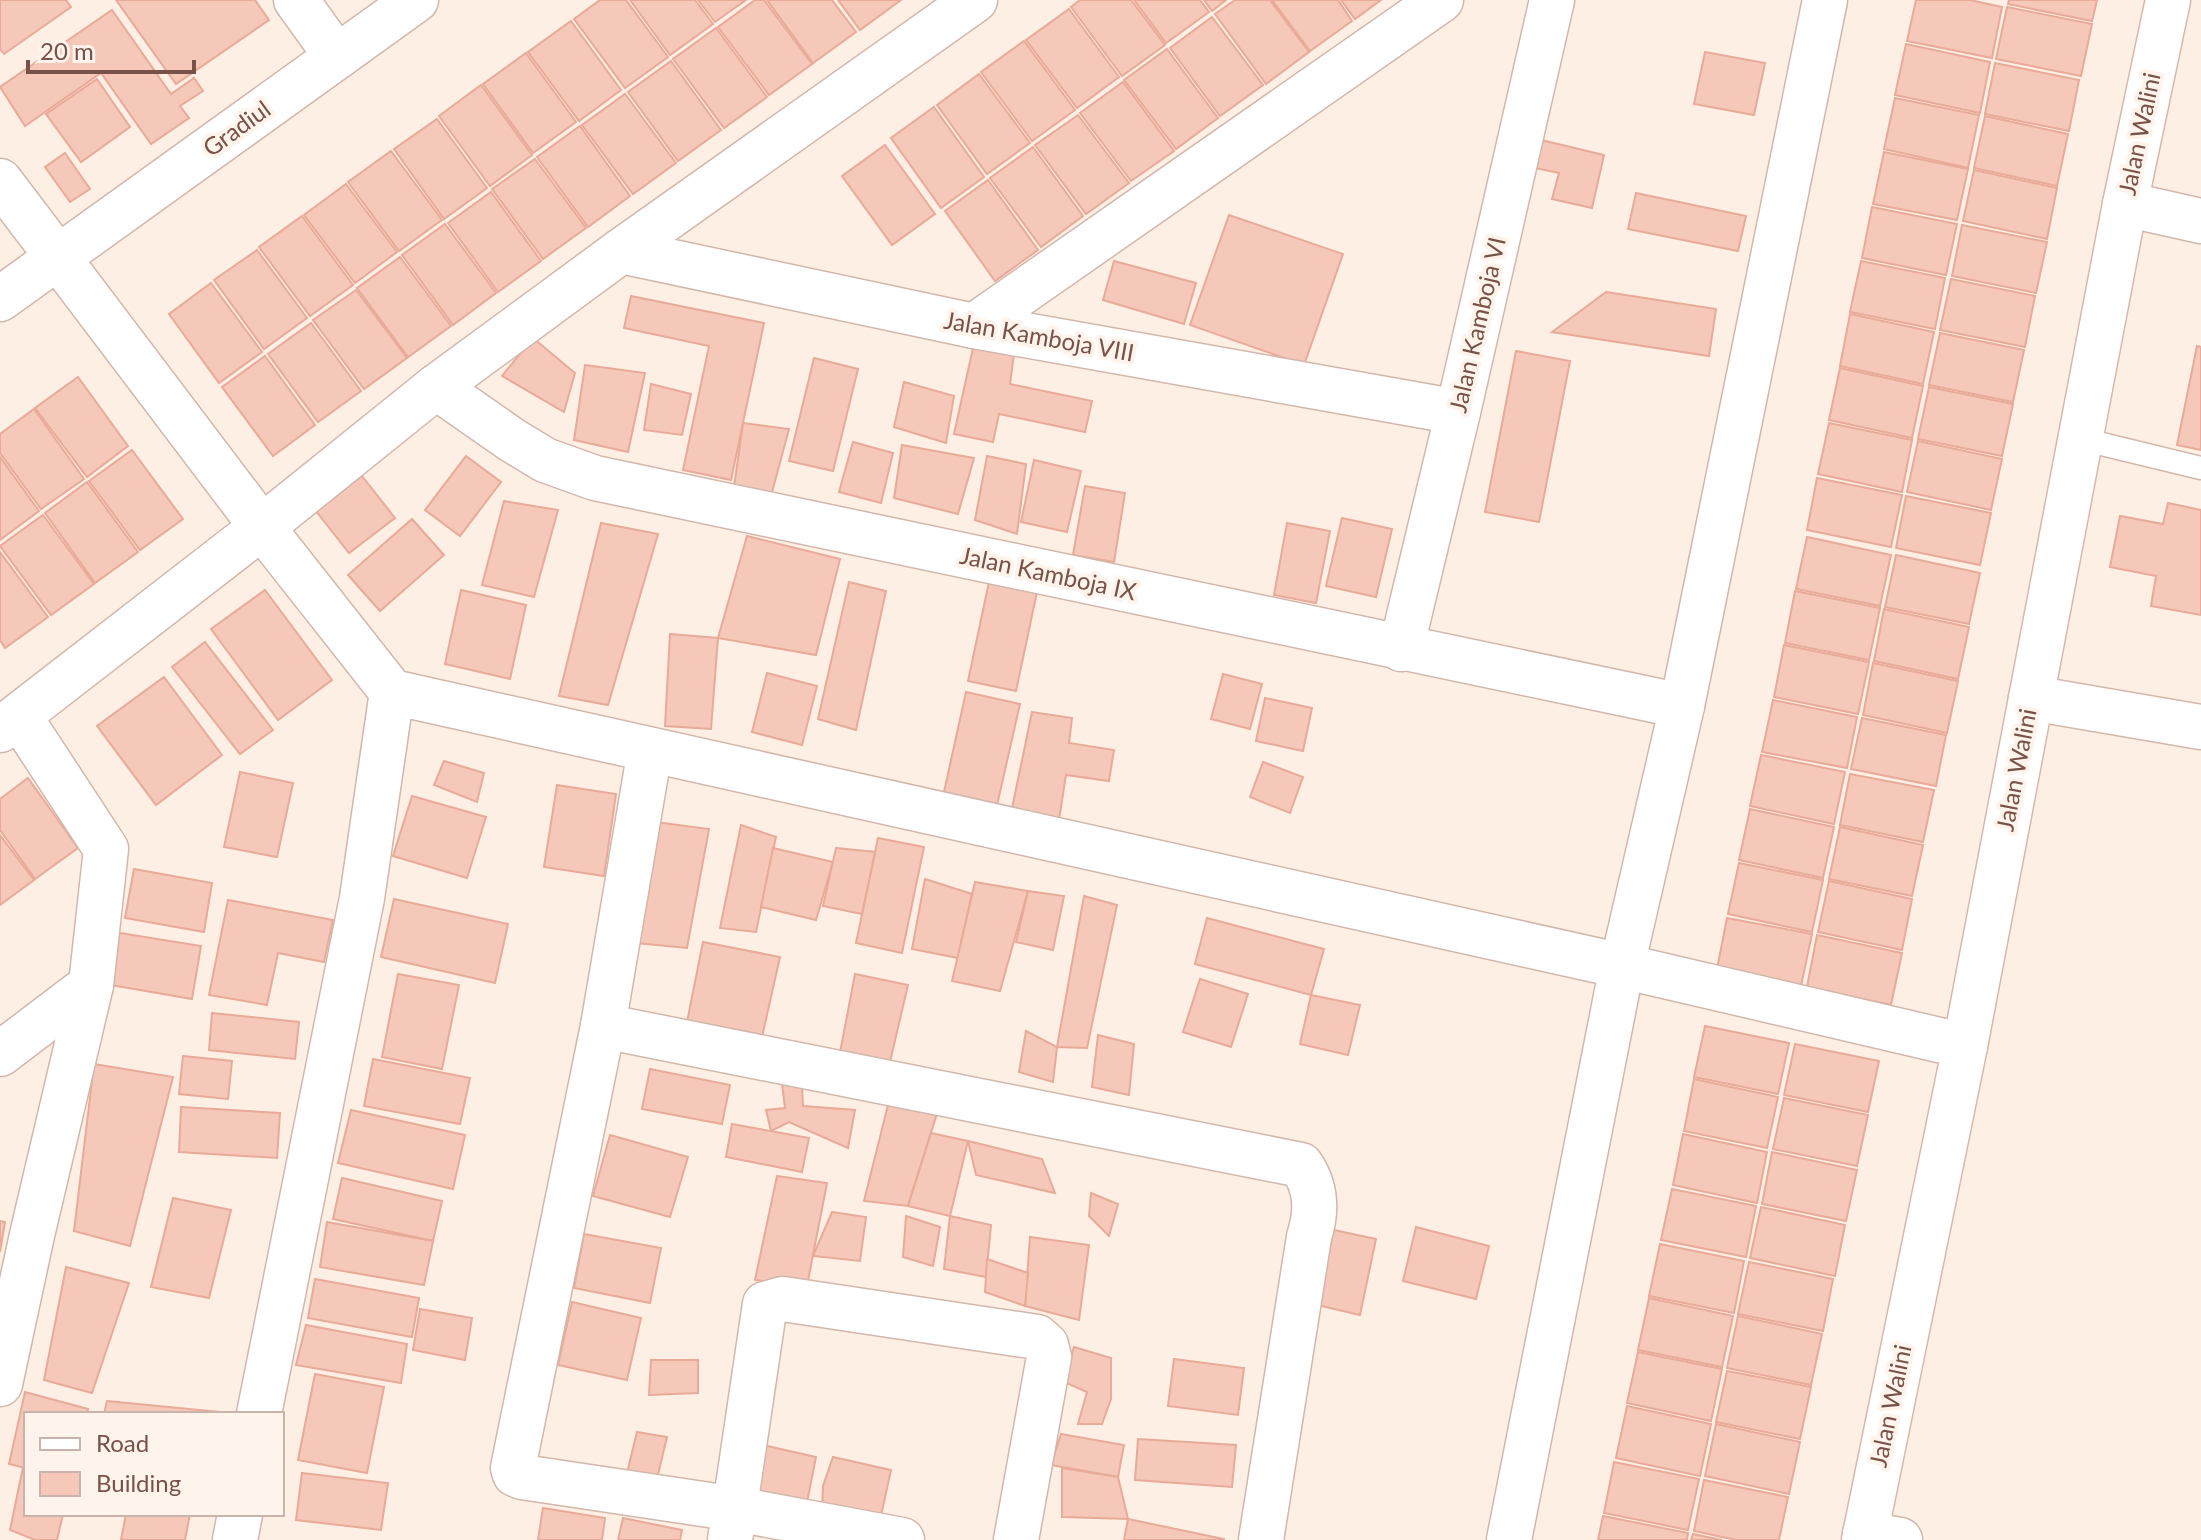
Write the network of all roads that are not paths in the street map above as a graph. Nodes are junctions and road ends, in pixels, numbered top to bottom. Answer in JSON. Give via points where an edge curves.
{"nodes":[{"id":1,"x":296,"y":0,"type":"edge"},
{"id":2,"x":416,"y":0,"type":"edge"},
{"id":3,"x":975,"y":0,"type":"edge"},
{"id":4,"x":1441,"y":0,"type":"edge"},
{"id":5,"x":1552,"y":0,"type":"edge"},
{"id":6,"x":1825,"y":0,"type":"edge"},
{"id":7,"x":2168,"y":0,"type":"edge"},
{"id":8,"x":337,"y":57,"type":"junction"},
{"id":9,"x":0,"y":181,"type":"edge"},
{"id":10,"x":2125,"y":204,"type":"junction"},
{"id":11,"x":2201,"y":221,"type":"edge"},
{"id":12,"x":621,"y":251,"type":"junction"},
{"id":13,"x":56,"y":258,"type":"junction"},
{"id":14,"x":0,"y":299,"type":"edge"},
{"id":15,"x":974,"y":326,"type":"junction"},
{"id":16,"x":436,"y":387,"type":"junction"},
{"id":17,"x":1458,"y":412,"type":"junction"},
{"id":18,"x":2081,"y":439,"type":"junction"},
{"id":19,"x":2201,"y":468,"type":"edge"},
{"id":20,"x":262,"y":527,"type":"junction"},
{"id":21,"x":1401,"y":649,"type":"junction"},
{"id":22,"x":392,"y":692,"type":"junction"},
{"id":23,"x":2031,"y":698,"type":"junction"},
{"id":24,"x":1682,"y":706,"type":"junction"},
{"id":25,"x":10,"y":723,"type":"edge"},
{"id":26,"x":2201,"y":727,"type":"edge"},
{"id":27,"x":650,"y":750,"type":"junction"},
{"id":28,"x":1622,"y":966,"type":"junction"},
{"id":29,"x":91,"y":985,"type":"junction"},
{"id":30,"x":603,"y":1026,"type":"junction"},
{"id":31,"x":1965,"y":1046,"type":"junction"},
{"id":32,"x":0,"y":1054,"type":"edge"},
{"id":33,"x":0,"y":1384,"type":"edge"},
{"id":34,"x":259,"y":1412,"type":"edge"},
{"id":35,"x":240,"y":1516,"type":"edge"},
{"id":36,"x":733,"y":1525,"type":"edge"},
{"id":37,"x":1876,"y":1538,"type":"edge"},
{"id":38,"x":235,"y":1540,"type":"edge"},
{"id":39,"x":902,"y":1540,"type":"edge"},
{"id":40,"x":1016,"y":1540,"type":"edge"},
{"id":41,"x":1261,"y":1540,"type":"edge"},
{"id":42,"x":1509,"y":1540,"type":"edge"}],
"edges":[{"from":1,"to":8,"type":"street"},
{"from":2,"to":8,"type":"street","name":"Gradiul"},
{"from":3,"to":12,"type":"street"},
{"from":4,"to":15,"type":"street"},
{"from":5,"to":17,"type":"street","name":"Jalan Kamboja VI"},
{"from":6,"to":24,"type":"street"},
{"from":7,"to":10,"type":"street","name":"Jalan Walini"},
{"from":8,"to":13,"type":"street","name":"Gradiul"},
{"from":9,"to":13,"type":"street"},
{"from":10,"to":11,"type":"street"},
{"from":10,"to":18,"type":"street","name":"Jalan Walini"},
{"from":12,"to":15,"type":"street","name":"Jalan Kamboja VIII"},
{"from":12,"to":16,"type":"street"},
{"from":13,"to":14,"type":"street","name":"Gradiul"},
{"from":13,"to":20,"type":"street"},
{"from":15,"to":17,"type":"street","name":"Jalan Kamboja VIII"},
{"from":16,"to":20,"type":"street"},
{"from":16,"to":21,"type":"street","name":"Jalan Kamboja IX","via":[[545,460],[595,478]]},
{"from":17,"to":21,"type":"street","name":"Jalan Kamboja VI"},
{"from":18,"to":19,"type":"lane"},
{"from":18,"to":23,"type":"street","name":"Jalan Walini"},
{"from":20,"to":22,"type":"street"},
{"from":20,"to":25,"type":"street"},
{"from":21,"to":24,"type":"street","name":"Jalan Kamboja IX"},
{"from":22,"to":27,"type":"street"},
{"from":22,"to":34,"type":"street","via":[[362,898]]},
{"from":23,"to":26,"type":"street"},
{"from":23,"to":31,"type":"street","name":"Jalan Walini"},
{"from":24,"to":28,"type":"street"},
{"from":25,"to":29,"type":"street","via":[[106,849]]},
{"from":27,"to":28,"type":"street"},
{"from":27,"to":30,"type":"street"},
{"from":28,"to":31,"type":"street"},
{"from":28,"to":42,"type":"street"},
{"from":29,"to":32,"type":"street"},
{"from":29,"to":33,"type":"street"},
{"from":30,"to":36,"type":"street","via":[[513,1468],[522,1477]]},
{"from":30,"to":41,"type":"street","via":[[1301,1165],[1311,1178],[1316,1214]]},
{"from":31,"to":37,"type":"street","name":"Jalan Walini"},
{"from":35,"to":38,"type":"street"},
{"from":36,"to":39,"type":"street"},
{"from":36,"to":40,"type":"street","via":[[765,1304],[783,1299],[1037,1337],[1046,1345],[1049,1357]]}]}
